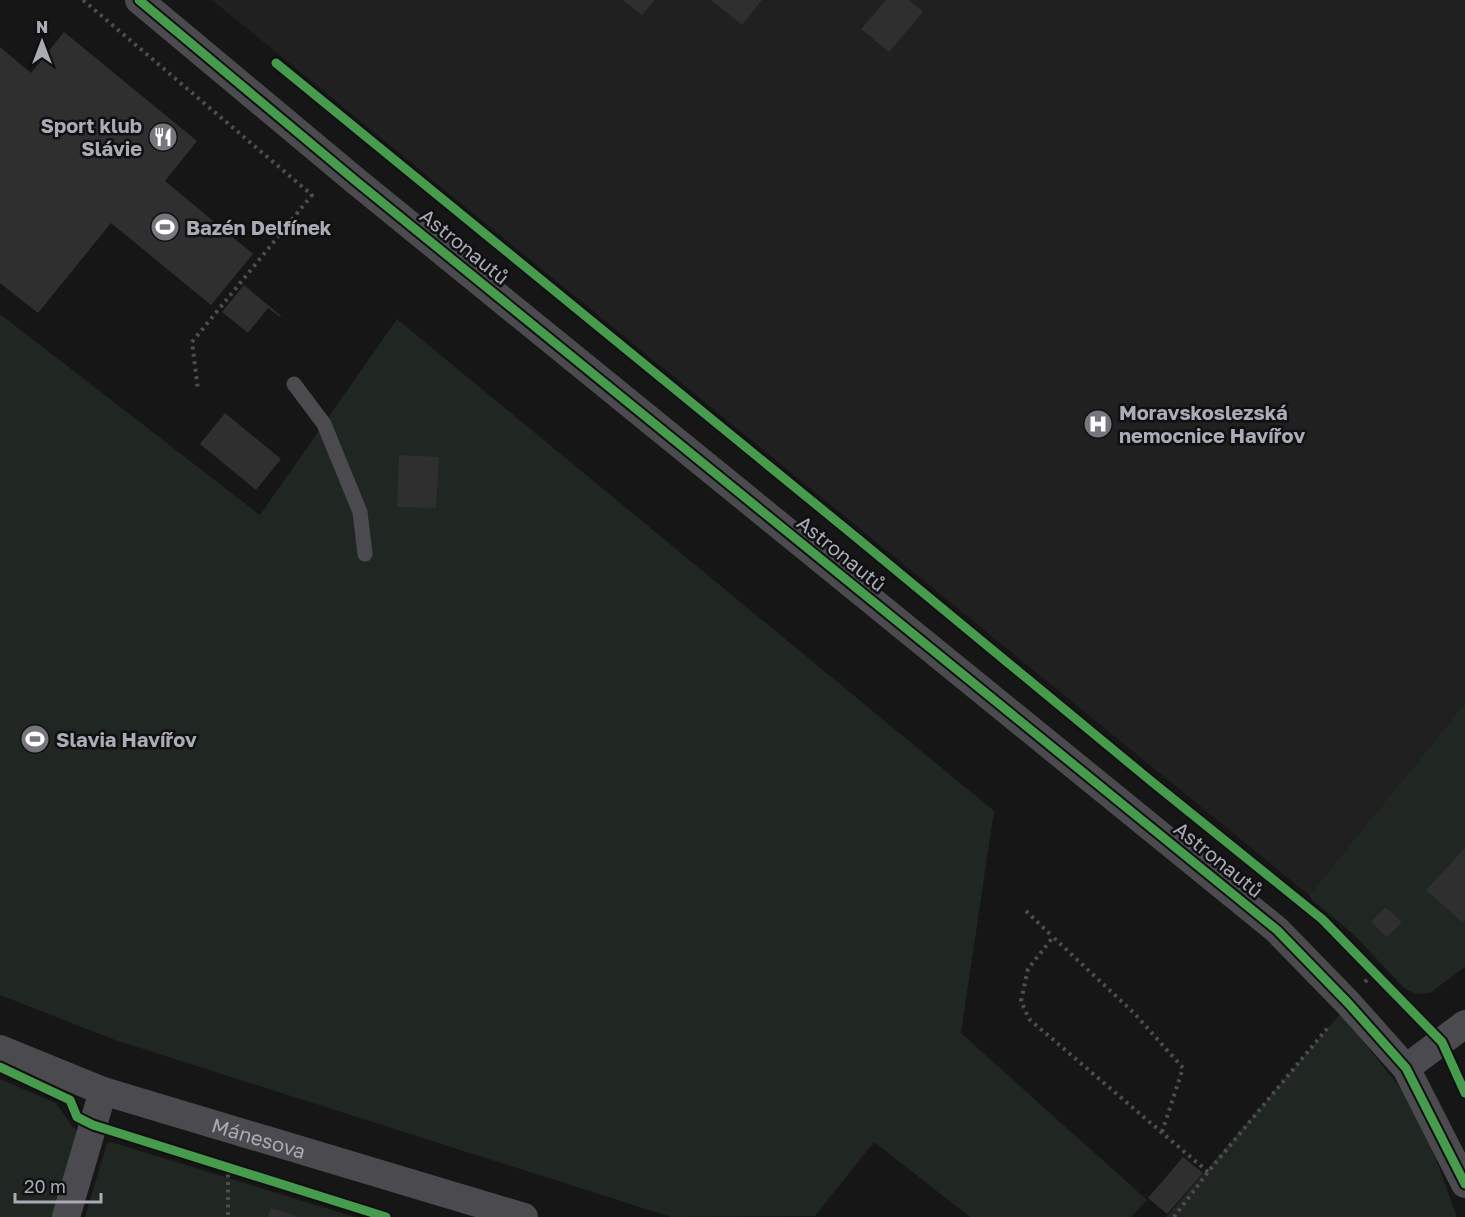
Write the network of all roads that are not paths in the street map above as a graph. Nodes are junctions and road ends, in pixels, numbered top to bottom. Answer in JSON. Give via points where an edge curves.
{"nodes":[{"id":1,"x":139,"y":0,"type":"edge"},
{"id":2,"x":294,"y":384,"type":"dead end"},
{"id":3,"x":366,"y":554,"type":"dead end"},
{"id":4,"x":1465,"y":1024,"type":"edge"},
{"id":5,"x":0,"y":1049,"type":"edge"},
{"id":6,"x":1406,"y":1068,"type":"junction"},
{"id":7,"x":103,"y":1091,"type":"junction"},
{"id":8,"x":1465,"y":1184,"type":"edge"},
{"id":9,"x":66,"y":1217,"type":"edge"},
{"id":10,"x":524,"y":1217,"type":"edge"}],
"edges":[{"from":1,"to":6,"type":"street","name":"Astronautů","via":[[1277,930]]},
{"from":2,"to":3,"type":"lane","via":[[324,424],[360,512]]},
{"from":4,"to":6,"type":"street"},
{"from":5,"to":7,"type":"street","name":"Mánesova"},
{"from":6,"to":8,"type":"street","name":"Astronautů"},
{"from":7,"to":9,"type":"street"},
{"from":7,"to":10,"type":"street","name":"Mánesova"}]}
